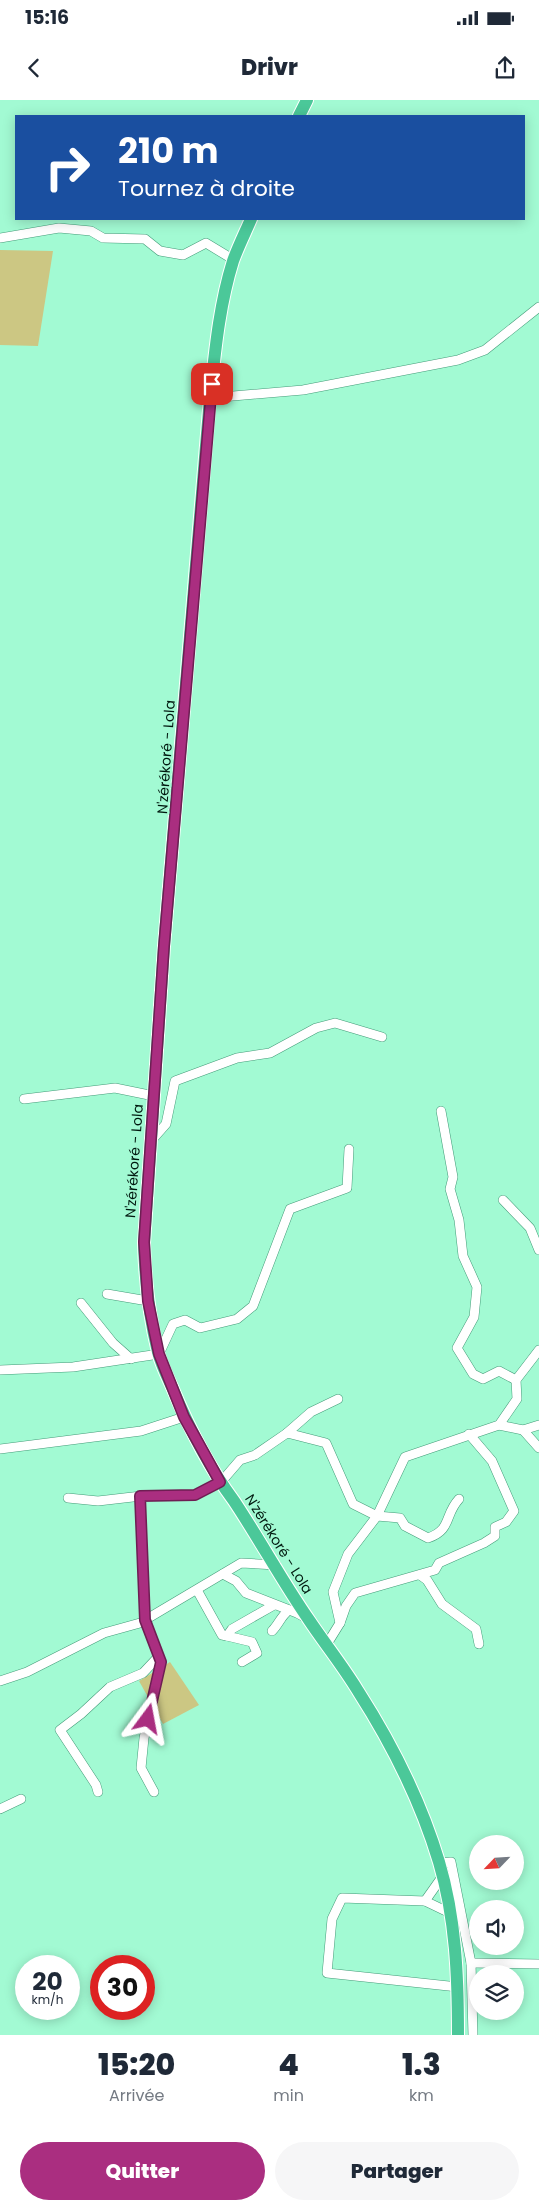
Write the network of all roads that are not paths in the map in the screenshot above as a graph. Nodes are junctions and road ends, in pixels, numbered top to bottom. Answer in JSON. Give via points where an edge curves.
{"nodes":[{"id":1,"x":307,"y":100,"type":"edge"},
{"id":2,"x":300,"y":115,"type":"edge"},
{"id":3,"x":251,"y":220,"type":"edge"},
{"id":4,"x":0,"y":238,"type":"edge"},
{"id":5,"x":234,"y":260,"type":"junction"},
{"id":6,"x":539,"y":308,"type":"edge"},
{"id":7,"x":210,"y":398,"type":"junction"},
{"id":8,"x":382,"y":1036,"type":"dead end"},
{"id":9,"x":154,"y":1096,"type":"junction"},
{"id":10,"x":24,"y":1099,"type":"dead end"},
{"id":11,"x":441,"y":1111,"type":"dead end"},
{"id":12,"x":151,"y":1141,"type":"junction"},
{"id":13,"x":349,"y":1149,"type":"dead end"},
{"id":14,"x":503,"y":1200,"type":"dead end"},
{"id":15,"x":539,"y":1250,"type":"edge"},
{"id":16,"x":107,"y":1294,"type":"dead end"},
{"id":17,"x":148,"y":1301,"type":"junction"},
{"id":18,"x":81,"y":1303,"type":"dead end"},
{"id":19,"x":539,"y":1350,"type":"edge"},
{"id":20,"x":159,"y":1354,"type":"junction"},
{"id":21,"x":131,"y":1359,"type":"junction"},
{"id":22,"x":0,"y":1370,"type":"edge"},
{"id":23,"x":516,"y":1380,"type":"junction"},
{"id":24,"x":338,"y":1399,"type":"dead end"},
{"id":25,"x":184,"y":1417,"type":"junction"},
{"id":26,"x":499,"y":1425,"type":"junction"},
{"id":27,"x":539,"y":1425,"type":"edge"},
{"id":28,"x":523,"y":1430,"type":"junction"},
{"id":29,"x":287,"y":1434,"type":"junction"},
{"id":30,"x":469,"y":1434,"type":"junction"},
{"id":31,"x":539,"y":1448,"type":"edge"},
{"id":32,"x":0,"y":1449,"type":"edge"},
{"id":33,"x":220,"y":1482,"type":"junction"},
{"id":34,"x":140,"y":1496,"type":"junction"},
{"id":35,"x":68,"y":1498,"type":"dead end"},
{"id":36,"x":459,"y":1499,"type":"dead end"},
{"id":37,"x":377,"y":1516,"type":"junction"},
{"id":38,"x":276,"y":1565,"type":"junction"},
{"id":39,"x":223,"y":1574,"type":"junction"},
{"id":40,"x":420,"y":1575,"type":"junction"},
{"id":41,"x":196,"y":1590,"type":"junction"},
{"id":42,"x":274,"y":1605,"type":"junction"},
{"id":43,"x":289,"y":1610,"type":"junction"},
{"id":44,"x":145,"y":1620,"type":"junction"},
{"id":45,"x":309,"y":1620,"type":"junction"},
{"id":46,"x":340,"y":1623,"type":"junction"},
{"id":47,"x":272,"y":1631,"type":"dead end"},
{"id":48,"x":227,"y":1636,"type":"junction"},
{"id":49,"x":327,"y":1644,"type":"junction"},
{"id":50,"x":479,"y":1644,"type":"dead end"},
{"id":51,"x":159,"y":1656,"type":"junction"},
{"id":52,"x":242,"y":1662,"type":"dead end"},
{"id":53,"x":0,"y":1682,"type":"edge"},
{"id":54,"x":98,"y":1792,"type":"dead end"},
{"id":55,"x":154,"y":1792,"type":"dead end"},
{"id":56,"x":21,"y":1799,"type":"dead end"},
{"id":57,"x":0,"y":1809,"type":"edge"},
{"id":58,"x":439,"y":1863,"type":"junction"},
{"id":59,"x":442,"y":1877,"type":"junction"},
{"id":60,"x":425,"y":1901,"type":"junction"},
{"id":61,"x":450,"y":1913,"type":"junction"},
{"id":62,"x":471,"y":1963,"type":"junction"},
{"id":63,"x":539,"y":1964,"type":"edge"},
{"id":64,"x":458,"y":1987,"type":"junction"},
{"id":65,"x":458,"y":2035,"type":"edge"},
{"id":66,"x":473,"y":2035,"type":"edge"}],
"edges":[{"from":1,"to":2,"type":"highway"},
{"from":3,"to":5,"type":"highway","name":"N'zérékoré - Lola"},
{"from":4,"to":5,"type":"street","via":[[59,228],[91,231],[103,238],[145,239],[160,251],[183,256],[206,243]]},
{"from":5,"to":7,"type":"highway","name":"N'zérékoré - Lola","via":[[218,324]]},
{"from":6,"to":7,"type":"street","via":[[485,350],[458,360],[302,390]]},
{"from":7,"to":9,"type":"highway","name":"N'zérékoré - Lola"},
{"from":8,"to":12,"type":"street","via":[[336,1023],[316,1028],[270,1053],[237,1058],[175,1080],[166,1124]]},
{"from":9,"to":10,"type":"street","via":[[115,1088]]},
{"from":9,"to":12,"type":"highway","name":"N'zérékoré - Lola"},
{"from":11,"to":23,"type":"street","via":[[453,1177],[450,1189],[459,1220],[463,1256],[477,1287],[474,1317],[457,1348],[473,1374],[483,1379],[499,1371]]},
{"from":12,"to":17,"type":"highway","name":"N'zérékoré - Lola","via":[[144,1242]]},
{"from":13,"to":20,"type":"street","via":[[346,1188],[290,1209],[254,1306],[237,1319],[200,1328],[185,1320],[173,1324]]},
{"from":14,"to":15,"type":"street","via":[[530,1228]]},
{"from":16,"to":17,"type":"street"},
{"from":17,"to":20,"type":"highway","name":"N'zérékoré - Lola"},
{"from":18,"to":21,"type":"street","via":[[113,1343]]},
{"from":19,"to":23,"type":"street"},
{"from":20,"to":21,"type":"street"},
{"from":20,"to":25,"type":"highway","name":"N'zérékoré - Lola"},
{"from":21,"to":22,"type":"street","via":[[73,1367]]},
{"from":23,"to":26,"type":"street","via":[[517,1399]]},
{"from":24,"to":29,"type":"street","via":[[311,1412]]},
{"from":25,"to":32,"type":"street","via":[[141,1431]]},
{"from":25,"to":33,"type":"highway","name":"N'zérékoré - Lola"},
{"from":26,"to":28,"type":"street"},
{"from":26,"to":30,"type":"street"},
{"from":27,"to":28,"type":"street"},
{"from":28,"to":31,"type":"street"},
{"from":29,"to":33,"type":"street","via":[[255,1455],[240,1460]]},
{"from":29,"to":37,"type":"street","via":[[326,1443],[353,1504]]},
{"from":30,"to":37,"type":"street","via":[[405,1457]]},
{"from":30,"to":40,"type":"street","via":[[492,1461],[514,1511],[506,1522],[495,1527],[495,1536]]},
{"from":33,"to":34,"type":"street","via":[[195,1495]]},
{"from":33,"to":38,"type":"highway","name":"N'zérékoré - Lola"},
{"from":34,"to":35,"type":"street","via":[[98,1502]]},
{"from":34,"to":44,"type":"street"},
{"from":36,"to":37,"type":"street","via":[[452,1506],[447,1525],[439,1535],[428,1538],[405,1526],[400,1518]]},
{"from":37,"to":46,"type":"street","via":[[348,1554],[333,1592]]},
{"from":38,"to":39,"type":"street","via":[[241,1563]]},
{"from":38,"to":45,"type":"highway","name":"N'zérékoré - Lola"},
{"from":39,"to":41,"type":"street"},
{"from":39,"to":42,"type":"street","via":[[236,1581],[246,1593]]},
{"from":40,"to":46,"type":"street","via":[[356,1593],[346,1606]]},
{"from":40,"to":50,"type":"street","via":[[427,1580],[442,1604],[476,1629]]},
{"from":41,"to":44,"type":"street"},
{"from":41,"to":48,"type":"street","via":[[222,1635]]},
{"from":42,"to":43,"type":"street"},
{"from":42,"to":48,"type":"street","via":[[232,1629]]},
{"from":43,"to":45,"type":"street"},
{"from":43,"to":47,"type":"street"},
{"from":44,"to":51,"type":"street"},
{"from":44,"to":53,"type":"street","via":[[104,1633]]},
{"from":45,"to":49,"type":"highway","name":"N'zérékoré - Lola"},
{"from":46,"to":49,"type":"street"},
{"from":48,"to":52,"type":"street","via":[[252,1642],[257,1653]]},
{"from":49,"to":58,"type":"highway","name":"N'zérékoré - Lola","via":[[391,1746],[414,1795]]},
{"from":51,"to":54,"type":"street","via":[[142,1672],[110,1687],[60,1730]]},
{"from":51,"to":55,"type":"street","via":[[161,1662],[144,1738],[142,1768]]},
{"from":56,"to":57,"type":"street"},
{"from":58,"to":59,"type":"highway","name":"N'zérékoré - Lola"},
{"from":58,"to":62,"type":"street","via":[[451,1862]]},
{"from":59,"to":60,"type":"street"},
{"from":59,"to":61,"type":"highway","name":"N'zérékoré - Lola"},
{"from":60,"to":61,"type":"street"},
{"from":60,"to":64,"type":"street","via":[[342,1898],[332,1919],[327,1973]]},
{"from":61,"to":64,"type":"highway","name":"N'zérékoré - Lola"},
{"from":62,"to":63,"type":"street"},
{"from":62,"to":66,"type":"street"},
{"from":64,"to":65,"type":"highway","name":"N'zérékoré - Lola"}]}
